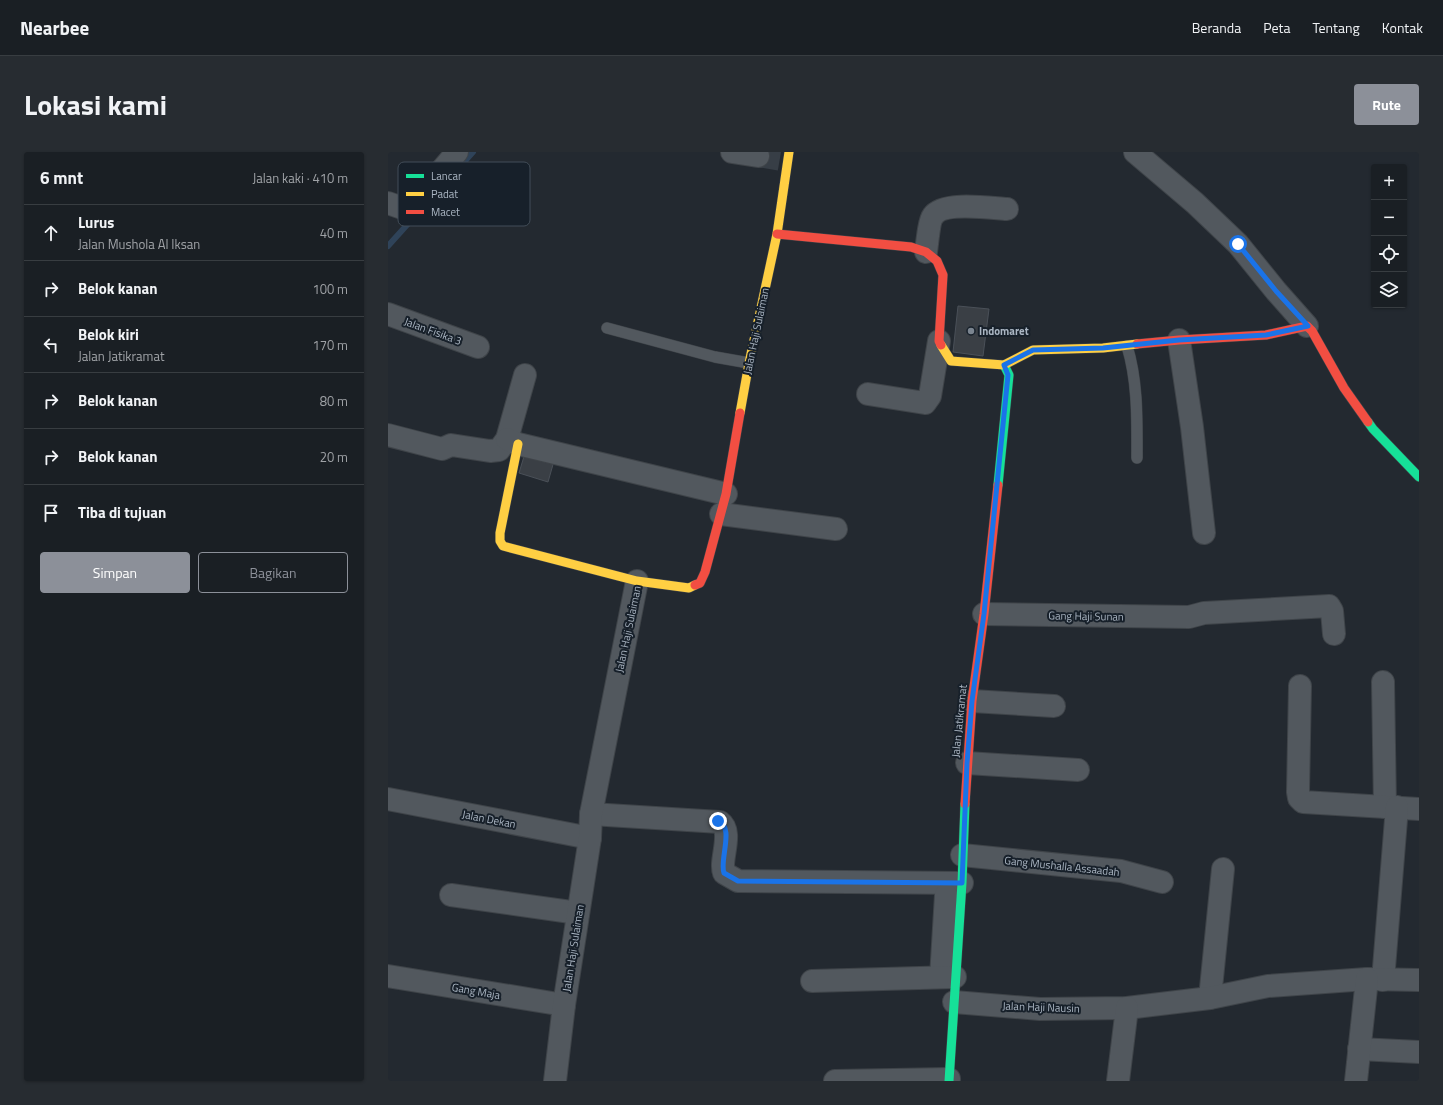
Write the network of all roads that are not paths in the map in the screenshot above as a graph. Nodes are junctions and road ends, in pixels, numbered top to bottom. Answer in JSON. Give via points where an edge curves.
{"nodes":[{"id":1,"x":457,"y":152,"type":"edge"},
{"id":2,"x":732,"y":152,"type":"edge"},
{"id":3,"x":790,"y":152,"type":"edge"},
{"id":4,"x":1135,"y":152,"type":"edge"},
{"id":5,"x":758,"y":156,"type":"dead end"},
{"id":6,"x":446,"y":162,"type":"edge"},
{"id":7,"x":1007,"y":209,"type":"dead end"},
{"id":8,"x":777,"y":234,"type":"junction"},
{"id":9,"x":926,"y":252,"type":"junction"},
{"id":10,"x":388,"y":314,"type":"edge"},
{"id":11,"x":1308,"y":326,"type":"junction"},
{"id":12,"x":606,"y":328,"type":"dead end"},
{"id":13,"x":1179,"y":340,"type":"junction"},
{"id":14,"x":939,"y":342,"type":"junction"},
{"id":15,"x":1127,"y":346,"type":"junction"},
{"id":16,"x":478,"y":347,"type":"dead end"},
{"id":17,"x":749,"y":363,"type":"junction"},
{"id":18,"x":1004,"y":365,"type":"junction"},
{"id":19,"x":525,"y":375,"type":"dead end"},
{"id":20,"x":868,"y":394,"type":"dead end"},
{"id":21,"x":388,"y":435,"type":"edge"},
{"id":22,"x":513,"y":441,"type":"junction"},
{"id":23,"x":1137,"y":458,"type":"dead end"},
{"id":24,"x":1419,"y":477,"type":"edge"},
{"id":25,"x":724,"y":504,"type":"junction"},
{"id":26,"x":836,"y":529,"type":"dead end"},
{"id":27,"x":1204,"y":532,"type":"dead end"},
{"id":28,"x":637,"y":581,"type":"junction"},
{"id":29,"x":984,"y":614,"type":"junction"},
{"id":30,"x":1334,"y":634,"type":"dead end"},
{"id":31,"x":1383,"y":682,"type":"dead end"},
{"id":32,"x":1300,"y":686,"type":"dead end"},
{"id":33,"x":972,"y":701,"type":"junction"},
{"id":34,"x":1054,"y":706,"type":"dead end"},
{"id":35,"x":967,"y":763,"type":"junction"},
{"id":36,"x":1078,"y":770,"type":"dead end"},
{"id":37,"x":388,"y":799,"type":"edge"},
{"id":38,"x":1391,"y":807,"type":"junction"},
{"id":39,"x":1419,"y":808,"type":"edge"},
{"id":40,"x":591,"y":814,"type":"junction"},
{"id":41,"x":590,"y":838,"type":"junction"},
{"id":42,"x":962,"y":855,"type":"junction"},
{"id":43,"x":1223,"y":869,"type":"dead end"},
{"id":44,"x":1162,"y":882,"type":"dead end"},
{"id":45,"x":956,"y":890,"type":"junction"},
{"id":46,"x":451,"y":895,"type":"dead end"},
{"id":47,"x":865,"y":896,"type":"dead end"},
{"id":48,"x":578,"y":913,"type":"junction"},
{"id":49,"x":388,"y":976,"type":"edge"},
{"id":50,"x":948,"y":977,"type":"junction"},
{"id":51,"x":1375,"y":979,"type":"junction"},
{"id":52,"x":1419,"y":980,"type":"edge"},
{"id":53,"x":812,"y":981,"type":"dead end"},
{"id":54,"x":1210,"y":998,"type":"junction"},
{"id":55,"x":954,"y":1002,"type":"junction"},
{"id":56,"x":564,"y":1005,"type":"junction"},
{"id":57,"x":1127,"y":1008,"type":"junction"},
{"id":58,"x":1359,"y":1049,"type":"junction"},
{"id":59,"x":1419,"y":1052,"type":"edge"},
{"id":60,"x":949,"y":1080,"type":"edge"},
{"id":61,"x":555,"y":1081,"type":"edge"},
{"id":62,"x":834,"y":1081,"type":"edge"},
{"id":63,"x":1118,"y":1081,"type":"edge"},
{"id":64,"x":1356,"y":1081,"type":"edge"}],
"edges":[{"from":1,"to":6,"type":"street"},
{"from":2,"to":5,"type":"street"},
{"from":3,"to":8,"type":"street","name":"Jalan Haji Sulaiman"},
{"from":4,"to":11,"type":"street","via":[[1238,244]]},
{"from":7,"to":9,"type":"street","via":[[952,207],[938,211],[932,217]]},
{"from":8,"to":9,"type":"street","via":[[911,247]]},
{"from":8,"to":17,"type":"street","name":"Jalan Haji Sulaiman"},
{"from":9,"to":14,"type":"street","via":[[937,261],[943,275]]},
{"from":10,"to":16,"type":"street","name":"Jalan Fisika 3"},
{"from":11,"to":13,"type":"street","via":[[1266,335]]},
{"from":11,"to":24,"type":"street","via":[[1344,388],[1373,429]]},
{"from":12,"to":17,"type":"lane","via":[[715,357]]},
{"from":13,"to":15,"type":"street"},
{"from":13,"to":27,"type":"street"},
{"from":14,"to":18,"type":"street","via":[[951,361]]},
{"from":14,"to":20,"type":"street","via":[[930,396],[925,403]]},
{"from":15,"to":18,"type":"street","via":[[1033,350]]},
{"from":15,"to":23,"type":"lane","via":[[1135,388]]},
{"from":17,"to":25,"type":"street","name":"Jalan Haji Sulaiman"},
{"from":18,"to":29,"type":"street","name":"Jalan Jatikramat","via":[[1008,375]]},
{"from":19,"to":22,"type":"street"},
{"from":21,"to":22,"type":"street","via":[[442,449],[451,445],[499,450]]},
{"from":22,"to":25,"type":"street"},
{"from":22,"to":28,"type":"street","via":[[499,541],[501,544]]},
{"from":25,"to":26,"type":"street"},
{"from":25,"to":28,"type":"street","name":"Jalan Haji Sulaiman","via":[[700,583],[689,588]]},
{"from":28,"to":40,"type":"street","name":"Jalan Haji Sulaiman"},
{"from":29,"to":30,"type":"street","name":"Gang Haji Sunan","via":[[1189,618],[1204,613],[1329,606],[1332,611]]},
{"from":29,"to":33,"type":"street","name":"Jalan Jatikramat"},
{"from":31,"to":38,"type":"street"},
{"from":32,"to":38,"type":"street","via":[[1299,798],[1303,802]]},
{"from":33,"to":34,"type":"street"},
{"from":33,"to":35,"type":"street","name":"Jalan Jatikramat"},
{"from":35,"to":36,"type":"street"},
{"from":35,"to":42,"type":"street","name":"Jalan Jatikramat"},
{"from":37,"to":41,"type":"street","name":"Jalan Dekan"},
{"from":38,"to":39,"type":"street"},
{"from":38,"to":51,"type":"street"},
{"from":40,"to":41,"type":"street","name":"Jalan Haji Sulaiman"},
{"from":40,"to":45,"type":"street","via":[[720,822],[725,828],[722,869],[738,881]]},
{"from":41,"to":48,"type":"street","name":"Jalan Haji Sulaiman"},
{"from":42,"to":44,"type":"street","name":"Gang Mushalla Assaadah","via":[[1121,871]]},
{"from":42,"to":45,"type":"street","name":"Jalan Jatikramat"},
{"from":43,"to":54,"type":"street"},
{"from":45,"to":47,"type":"street"},
{"from":45,"to":50,"type":"street"},
{"from":46,"to":48,"type":"street"},
{"from":48,"to":56,"type":"street","name":"Jalan Haji Sulaiman"},
{"from":49,"to":56,"type":"street","name":"Gang Maja"},
{"from":50,"to":53,"type":"street"},
{"from":50,"to":55,"type":"street"},
{"from":51,"to":52,"type":"street","name":"Jalan Haji Nausin"},
{"from":51,"to":54,"type":"street","name":"Jalan Haji Nausin","via":[[1268,986]]},
{"from":51,"to":58,"type":"street"},
{"from":54,"to":57,"type":"street","name":"Jalan Haji Nausin"},
{"from":55,"to":57,"type":"street","name":"Jalan Haji Nausin","via":[[1040,1009]]},
{"from":55,"to":60,"type":"street"},
{"from":56,"to":61,"type":"street","name":"Jalan Haji Sulaiman"},
{"from":57,"to":63,"type":"street"},
{"from":58,"to":59,"type":"street"},
{"from":58,"to":64,"type":"street"},
{"from":60,"to":62,"type":"street"}]}
